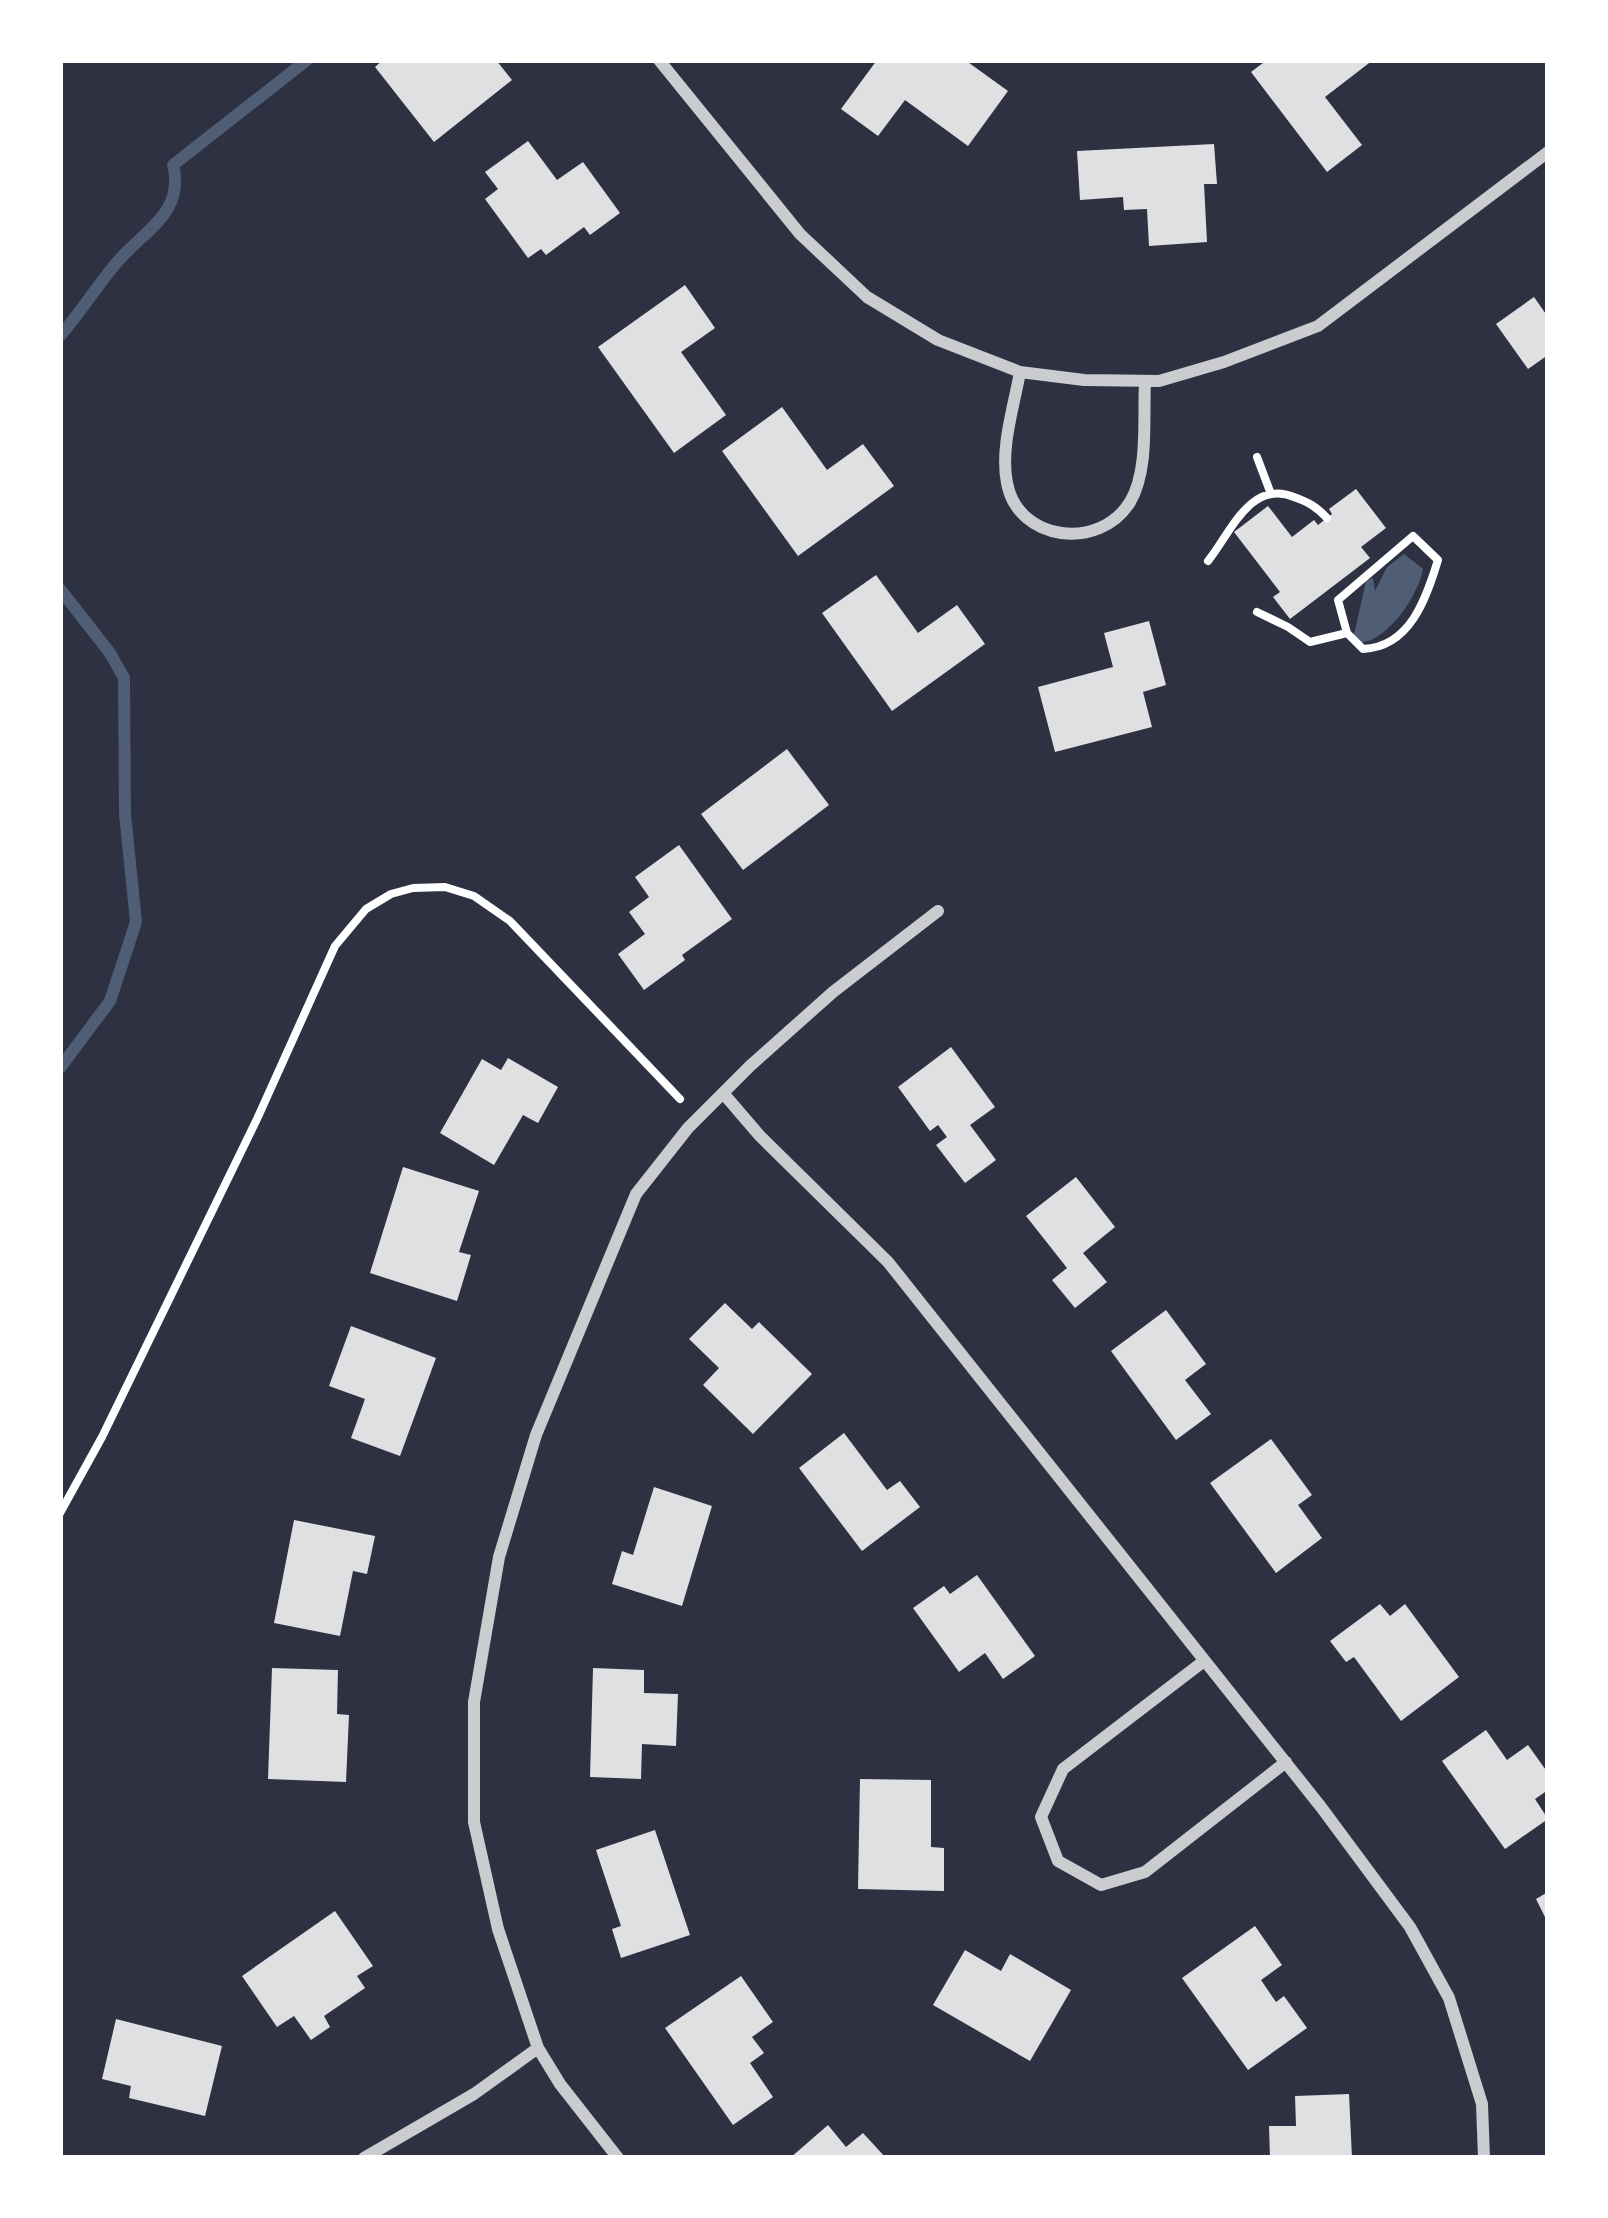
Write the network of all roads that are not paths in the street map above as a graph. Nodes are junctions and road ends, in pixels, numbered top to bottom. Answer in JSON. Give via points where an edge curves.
{"nodes":[{"id":1,"x":659,"y":60,"type":"edge"},
{"id":2,"x":1548,"y":152,"type":"edge"},
{"id":3,"x":1020,"y":372,"type":"junction"},
{"id":4,"x":1145,"y":382,"type":"junction"},
{"id":5,"x":938,"y":911,"type":"dead end"},
{"id":6,"x":723,"y":1093,"type":"junction"},
{"id":7,"x":1204,"y":1661,"type":"junction"},
{"id":8,"x":1286,"y":1762,"type":"junction"},
{"id":9,"x":538,"y":2048,"type":"junction"},
{"id":10,"x":364,"y":2158,"type":"edge"},
{"id":11,"x":618,"y":2158,"type":"edge"},
{"id":12,"x":1484,"y":2158,"type":"edge"}],
"edges":[{"from":1,"to":3,"type":"street","via":[[835,271],[938,340]]},
{"from":2,"to":4,"type":"street","via":[[1318,326]]},
{"from":3,"to":4,"type":"street"},
{"from":3,"to":4,"type":"street","via":[[1006,484],[1035,524],[1072,536],[1105,526],[1130,502]]},
{"from":5,"to":6,"type":"street","via":[[833,992]]},
{"from":6,"to":7,"type":"street","via":[[888,1262]]},
{"from":6,"to":9,"type":"street","via":[[636,1194],[543,1416],[500,1557],[474,1702],[474,1822],[498,1929]]},
{"from":7,"to":8,"type":"street"},
{"from":7,"to":8,"type":"street","via":[[1064,1769],[1041,1817],[1058,1861],[1100,1885],[1145,1872]]},
{"from":8,"to":12,"type":"street","via":[[1409,1928],[1449,1998],[1482,2104]]},
{"from":9,"to":10,"type":"street"},
{"from":9,"to":11,"type":"street"}]}
